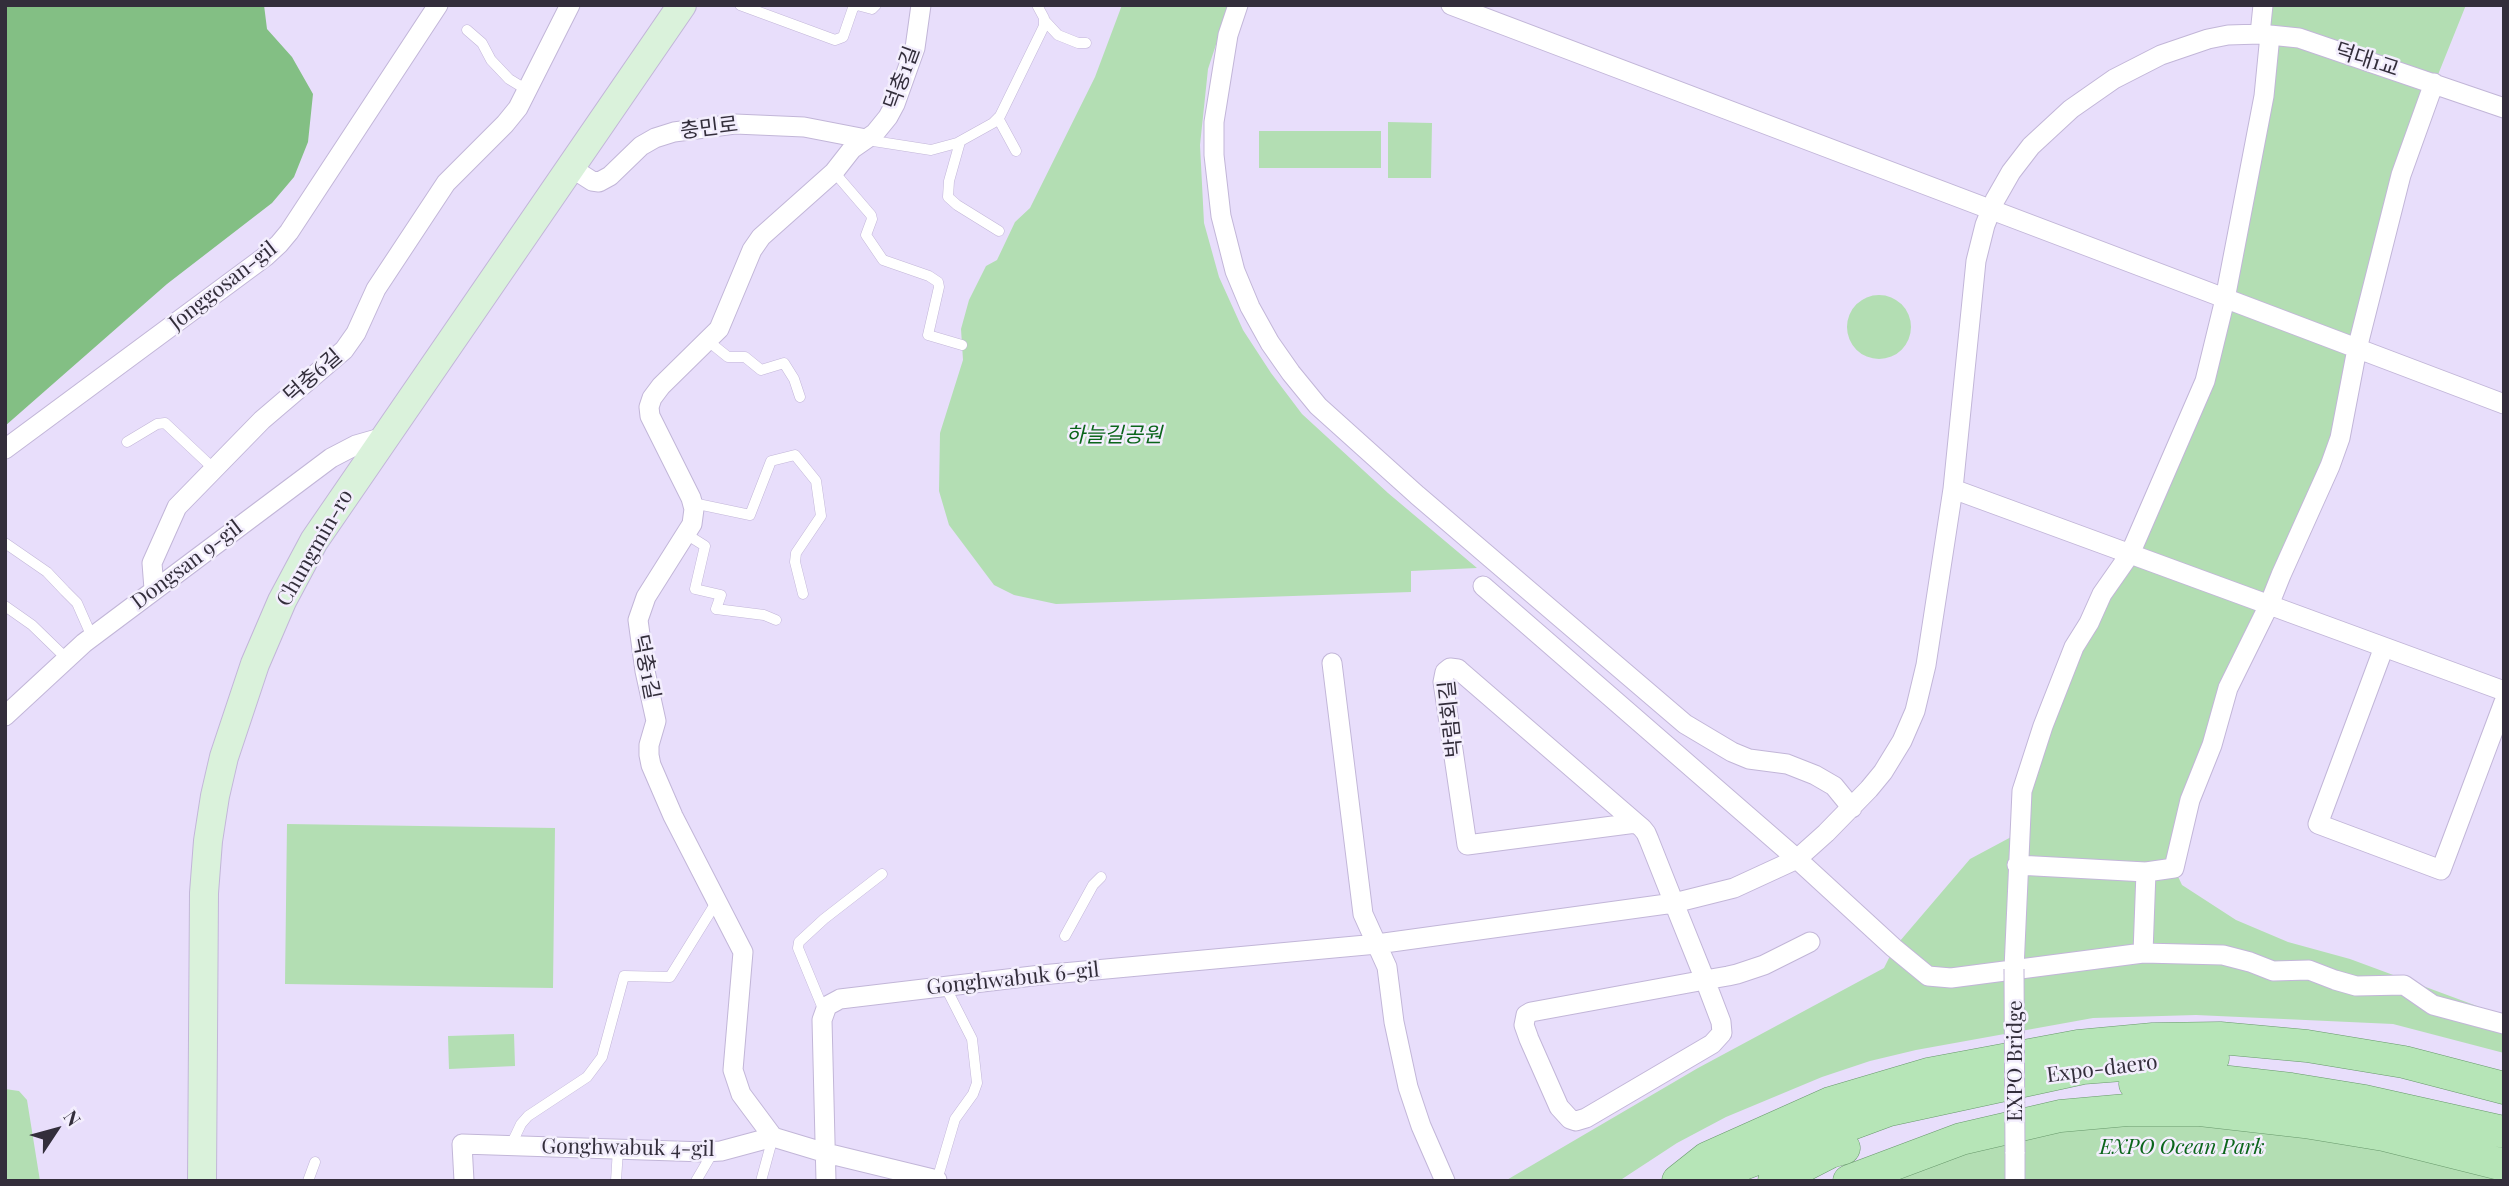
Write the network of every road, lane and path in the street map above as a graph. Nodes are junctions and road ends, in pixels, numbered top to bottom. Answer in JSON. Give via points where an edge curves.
{"nodes":[{"id":1,"x":438,"y":5,"type":"edge"},
{"id":2,"x":570,"y":5,"type":"edge"},
{"id":3,"x":681,"y":5,"type":"edge"},
{"id":4,"x":740,"y":5,"type":"edge"},
{"id":5,"x":876,"y":5,"type":"edge"},
{"id":6,"x":920,"y":5,"type":"edge"},
{"id":7,"x":1037,"y":5,"type":"edge"},
{"id":8,"x":1238,"y":5,"type":"edge"},
{"id":9,"x":1451,"y":5,"type":"edge"},
{"id":10,"x":2263,"y":5,"type":"edge"},
{"id":11,"x":1045,"y":21,"type":"junction"},
{"id":12,"x":467,"y":30,"type":"dead end"},
{"id":13,"x":2265,"y":34,"type":"junction"},
{"id":14,"x":1086,"y":43,"type":"dead end"},
{"id":15,"x":2434,"y":83,"type":"junction"},
{"id":16,"x":527,"y":90,"type":"junction"},
{"id":17,"x":2504,"y":108,"type":"edge"},
{"id":18,"x":998,"y":118,"type":"junction"},
{"id":19,"x":866,"y":139,"type":"junction"},
{"id":20,"x":960,"y":142,"type":"junction"},
{"id":21,"x":1016,"y":151,"type":"dead end"},
{"id":22,"x":570,"y":167,"type":"junction"},
{"id":23,"x":834,"y":172,"type":"junction"},
{"id":24,"x":1991,"y":210,"type":"junction"},
{"id":25,"x":999,"y":231,"type":"dead end"},
{"id":26,"x":2225,"y":299,"type":"junction"},
{"id":27,"x":708,"y":341,"type":"junction"},
{"id":28,"x":962,"y":345,"type":"dead end"},
{"id":29,"x":2357,"y":349,"type":"junction"},
{"id":30,"x":800,"y":397,"type":"dead end"},
{"id":31,"x":2504,"y":404,"type":"edge"},
{"id":32,"x":384,"y":437,"type":"junction"},
{"id":33,"x":127,"y":442,"type":"dead end"},
{"id":34,"x":5,"y":449,"type":"edge"},
{"id":35,"x":214,"y":469,"type":"junction"},
{"id":36,"x":1953,"y":489,"type":"junction"},
{"id":37,"x":692,"y":503,"type":"junction"},
{"id":38,"x":686,"y":534,"type":"junction"},
{"id":39,"x":5,"y":542,"type":"edge"},
{"id":40,"x":2130,"y":554,"type":"junction"},
{"id":41,"x":1483,"y":586,"type":"dead end"},
{"id":42,"x":153,"y":589,"type":"junction"},
{"id":43,"x":803,"y":594,"type":"dead end"},
{"id":44,"x":2269,"y":605,"type":"junction"},
{"id":45,"x":5,"y":606,"type":"edge"},
{"id":46,"x":776,"y":620,"type":"dead end"},
{"id":47,"x":92,"y":637,"type":"junction"},
{"id":48,"x":2384,"y":647,"type":"junction"},
{"id":49,"x":66,"y":659,"type":"junction"},
{"id":50,"x":1332,"y":663,"type":"dead end"},
{"id":51,"x":2504,"y":691,"type":"edge"},
{"id":52,"x":2504,"y":702,"type":"edge"},
{"id":53,"x":8,"y":708,"type":"edge"},
{"id":54,"x":1852,"y":808,"type":"junction"},
{"id":55,"x":1636,"y":823,"type":"junction"},
{"id":56,"x":1797,"y":859,"type":"junction"},
{"id":57,"x":2017,"y":865,"type":"junction"},
{"id":58,"x":2146,"y":872,"type":"junction"},
{"id":59,"x":882,"y":874,"type":"dead end"},
{"id":60,"x":1101,"y":877,"type":"dead end"},
{"id":61,"x":717,"y":901,"type":"junction"},
{"id":62,"x":1674,"y":903,"type":"junction"},
{"id":63,"x":1065,"y":936,"type":"dead end"},
{"id":64,"x":1810,"y":942,"type":"dead end"},
{"id":65,"x":1377,"y":944,"type":"junction"},
{"id":66,"x":2143,"y":953,"type":"junction"},
{"id":67,"x":2014,"y":969,"type":"junction"},
{"id":68,"x":1705,"y":980,"type":"junction"},
{"id":69,"x":945,"y":985,"type":"junction"},
{"id":70,"x":824,"y":1012,"type":"junction"},
{"id":71,"x":2504,"y":1024,"type":"edge"},
{"id":72,"x":2070,"y":1079,"type":"junction"},
{"id":73,"x":2504,"y":1087,"type":"edge"},
{"id":74,"x":1878,"y":1088,"type":"junction"},
{"id":75,"x":2504,"y":1107,"type":"edge"},
{"id":76,"x":2504,"y":1132,"type":"edge"},
{"id":77,"x":773,"y":1137,"type":"junction"},
{"id":78,"x":511,"y":1145,"type":"junction"},
{"id":79,"x":618,"y":1149,"type":"junction"},
{"id":80,"x":713,"y":1152,"type":"junction"},
{"id":81,"x":826,"y":1153,"type":"junction"},
{"id":82,"x":315,"y":1162,"type":"dead end"},
{"id":83,"x":2504,"y":1165,"type":"edge"},
{"id":84,"x":939,"y":1180,"type":"edge"},
{"id":85,"x":1849,"y":1180,"type":"edge"},
{"id":86,"x":202,"y":1181,"type":"edge"},
{"id":87,"x":308,"y":1181,"type":"edge"},
{"id":88,"x":464,"y":1181,"type":"edge"},
{"id":89,"x":616,"y":1181,"type":"edge"},
{"id":90,"x":696,"y":1181,"type":"edge"},
{"id":91,"x":761,"y":1181,"type":"edge"},
{"id":92,"x":826,"y":1181,"type":"edge"},
{"id":93,"x":1445,"y":1181,"type":"edge"},
{"id":94,"x":1678,"y":1181,"type":"edge"},
{"id":95,"x":1714,"y":1181,"type":"edge"},
{"id":96,"x":1774,"y":1181,"type":"edge"},
{"id":97,"x":2014,"y":1181,"type":"edge"}],
"edges":[{"from":1,"to":34,"type":"street","name":"Jonggosan-gil","via":[[279,244]]},
{"from":2,"to":16,"type":"street","name":"덕충6길"},
{"from":3,"to":22,"type":"street","name":"Chungmin-ro"},
{"from":4,"to":5,"type":"lane","via":[[835,40],[843,37],[853,8]]},
{"from":6,"to":19,"type":"street","name":"덕충1길","via":[[915,48],[895,104],[881,127]]},
{"from":7,"to":11,"type":"lane"},
{"from":8,"to":54,"type":"street","via":[[1228,35],[1214,122],[1221,216],[1250,307],[1291,373],[1318,406],[1417,495],[1685,724],[1749,759],[1787,764],[1815,775],[1834,786]]},
{"from":9,"to":24,"type":"street"},
{"from":10,"to":13,"type":"street","name":"EXPO Bridge"},
{"from":11,"to":14,"type":"lane","via":[[1058,35]]},
{"from":11,"to":18,"type":"lane"},
{"from":12,"to":16,"type":"lane","via":[[509,79]]},
{"from":13,"to":15,"type":"street","name":"덕대1교","via":[[2299,38]]},
{"from":13,"to":24,"type":"street","name":"덕대1교","via":[[2218,37],[2185,46],[2100,88],[2070,108],[2031,146]]},
{"from":13,"to":26,"type":"street","name":"EXPO Bridge","via":[[2264,96]]},
{"from":15,"to":17,"type":"street","name":"덕대1교"},
{"from":15,"to":29,"type":"street","via":[[2401,175]]},
{"from":16,"to":35,"type":"street","name":"덕충6길","via":[[505,124],[446,183],[368,302],[344,351]]},
{"from":18,"to":20,"type":"lane"},
{"from":18,"to":21,"type":"lane"},
{"from":19,"to":20,"type":"lane","via":[[931,150]]},
{"from":19,"to":22,"type":"street","name":"충민로","via":[[804,127],[735,124],[654,138],[599,182]]},
{"from":19,"to":23,"type":"street","name":"덕충1길"},
{"from":20,"to":25,"type":"lane","via":[[948,197]]},
{"from":22,"to":32,"type":"street","name":"Chungmin-ro"},
{"from":23,"to":27,"type":"street","name":"덕충1길","via":[[761,237],[724,321]]},
{"from":23,"to":28,"type":"lane","via":[[871,215],[866,235],[883,260],[938,282],[928,335]]},
{"from":24,"to":26,"type":"street"},
{"from":24,"to":36,"type":"street","name":"덕대1교","via":[[1972,284]]},
{"from":26,"to":29,"type":"street"},
{"from":26,"to":40,"type":"street","name":"EXPO Bridge","via":[[2204,381]]},
{"from":27,"to":30,"type":"lane","via":[[728,358],[745,357],[761,370],[784,363]]},
{"from":27,"to":37,"type":"street","name":"덕충1길","via":[[661,386],[649,407]]},
{"from":29,"to":31,"type":"street"},
{"from":29,"to":44,"type":"street","via":[[2337,447]]},
{"from":32,"to":42,"type":"street","name":"Dongsan 9-gil","via":[[331,458]]},
{"from":32,"to":86,"type":"street","name":"Chungmin-ro","via":[[314,541],[282,601],[255,664],[218,783],[204,893]]},
{"from":33,"to":35,"type":"lane","via":[[165,423]]},
{"from":35,"to":42,"type":"street","name":"덕충6길","via":[[173,513],[152,563]]},
{"from":36,"to":40,"type":"street"},
{"from":36,"to":54,"type":"street","via":[[1927,665],[1914,711],[1883,772]]},
{"from":37,"to":38,"type":"street","name":"덕충1길","via":[[693,520]]},
{"from":37,"to":43,"type":"lane","via":[[750,514],[771,461],[795,455],[816,481],[821,516],[796,553]]},
{"from":38,"to":46,"type":"lane","via":[[705,546],[695,589],[721,595],[716,609]]},
{"from":38,"to":61,"type":"street","name":"덕충1길","via":[[646,597],[638,632],[656,721],[649,744],[651,765]]},
{"from":39,"to":47,"type":"lane","via":[[47,572],[77,603]]},
{"from":40,"to":44,"type":"street"},
{"from":40,"to":57,"type":"street","name":"EXPO Bridge","via":[[2074,647],[2043,726],[2022,791]]},
{"from":41,"to":56,"type":"street"},
{"from":42,"to":47,"type":"street","name":"Dongsan 9-gil"},
{"from":44,"to":48,"type":"street"},
{"from":44,"to":58,"type":"street","via":[[2228,688],[2190,800],[2174,868]]},
{"from":45,"to":49,"type":"lane"},
{"from":47,"to":49,"type":"street","name":"Dongsan 9-gil"},
{"from":48,"to":51,"type":"street"},
{"from":48,"to":52,"type":"street","via":[[2318,824],[2441,870]]},
{"from":49,"to":53,"type":"street","name":"Dongsan 9-gil"},
{"from":50,"to":65,"type":"street","via":[[1363,914]]},
{"from":54,"to":56,"type":"street"},
{"from":55,"to":55,"type":"street","name":"박람회길","via":[[1458,669],[1445,672],[1467,845]]},
{"from":55,"to":62,"type":"street","name":"박람회길","via":[[1649,840]]},
{"from":56,"to":62,"type":"street","via":[[1734,888]]},
{"from":56,"to":67,"type":"street","via":[[1928,976],[1951,978]]},
{"from":57,"to":58,"type":"street"},
{"from":57,"to":67,"type":"street","name":"EXPO Bridge"},
{"from":58,"to":66,"type":"street"},
{"from":59,"to":70,"type":"lane","via":[[799,942]]},
{"from":60,"to":63,"type":"lane"},
{"from":61,"to":77,"type":"street","name":"덕충1길","via":[[744,956],[733,1057],[735,1079]]},
{"from":61,"to":78,"type":"lane","via":[[670,977],[624,976],[602,1057],[587,1077],[528,1116]]},
{"from":62,"to":65,"type":"street"},
{"from":62,"to":68,"type":"street","name":"박람회길"},
{"from":64,"to":68,"type":"street","name":"박람회길","via":[[1755,968]]},
{"from":65,"to":69,"type":"street","name":"Gonghwabuk 6-gil"},
{"from":65,"to":93,"type":"street","via":[[1387,967],[1408,1087]]},
{"from":66,"to":67,"type":"street"},
{"from":66,"to":71,"type":"street","via":[[2223,956],[2273,971],[2309,970],[2356,986],[2404,985],[2433,1005]]},
{"from":67,"to":97,"type":"street","name":"EXPO Bridge","bridge":true},
{"from":68,"to":68,"type":"street","name":"박람회길","via":[[1526,1015],[1525,1031],[1559,1107],[1568,1117],[1576,1121],[1586,1118],[1716,1041],[1722,1026]]},
{"from":69,"to":70,"type":"street","name":"Gonghwabuk 6-gil","via":[[840,999]]},
{"from":69,"to":84,"type":"lane","via":[[972,1039],[977,1083],[955,1119]]},
{"from":70,"to":81,"type":"street"},
{"from":72,"to":74,"type":"main road","via":[[1978,1076],[1903,1091]]},
{"from":72,"to":75,"type":"main road","name":"Expo-daero","via":[[2216,1058],[2295,1062]]},
{"from":72,"to":76,"type":"main road","name":"Expo-daero","via":[[2256,1085],[2365,1101]]},
{"from":72,"to":85,"type":"main road","via":[[2024,1108],[1938,1127],[1868,1161]]},
{"from":72,"to":95,"type":"main road","name":"Expo-daero","via":[[1889,1110],[1735,1167]]},
{"from":72,"to":96,"type":"main road","name":"Expo-daero","via":[[1830,1152]]},
{"from":73,"to":74,"type":"main road","via":[[2404,1062],[2220,1038],[2078,1046]]},
{"from":74,"to":94,"type":"main road","via":[[1746,1139],[1707,1158]]},
{"from":77,"to":80,"type":"street","name":"Gonghwabuk 4-gil"},
{"from":77,"to":81,"type":"street"},
{"from":77,"to":91,"type":"lane"},
{"from":78,"to":79,"type":"street","name":"Gonghwabuk 4-gil"},
{"from":78,"to":88,"type":"street","name":"Gonghwabuk 4-gil","via":[[463,1144]]},
{"from":79,"to":80,"type":"street","name":"Gonghwabuk 4-gil"},
{"from":79,"to":89,"type":"lane"},
{"from":80,"to":90,"type":"lane"},
{"from":81,"to":84,"type":"street"},
{"from":81,"to":92,"type":"street"},
{"from":82,"to":87,"type":"lane"},
{"from":83,"to":85,"type":"main road","via":[[2384,1135],[2305,1122],[2200,1110],[2127,1110],[2060,1116],[1961,1139]]}]}
